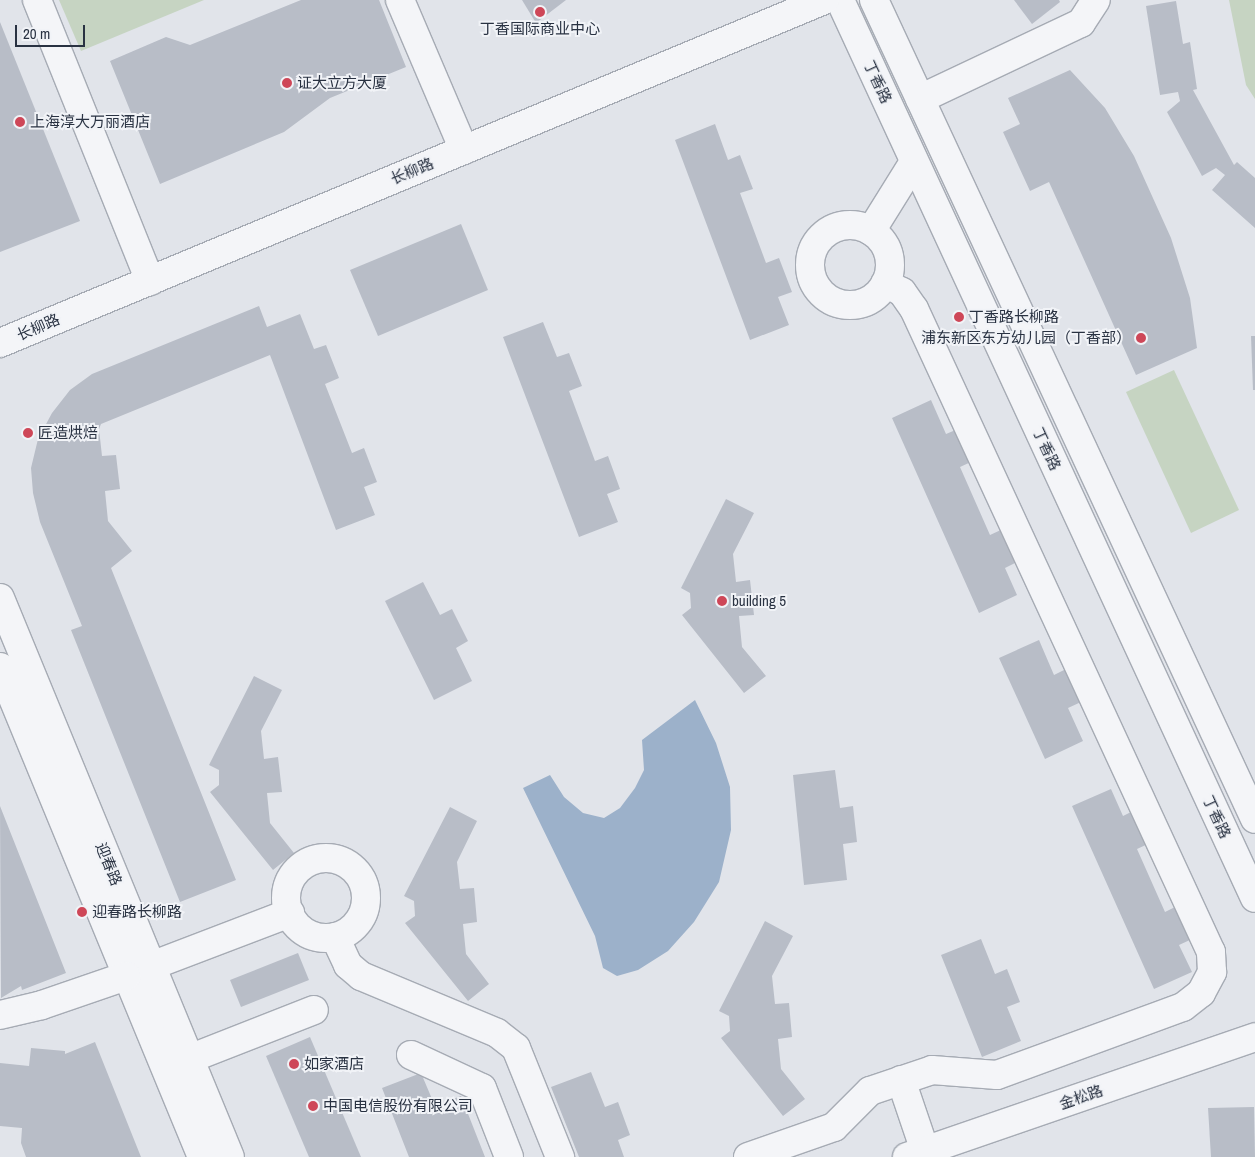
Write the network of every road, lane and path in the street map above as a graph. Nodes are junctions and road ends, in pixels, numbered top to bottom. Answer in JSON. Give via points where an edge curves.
{"nodes":[{"id":1,"x":37,"y":0,"type":"edge"},
{"id":2,"x":400,"y":0,"type":"edge"},
{"id":3,"x":824,"y":0,"type":"edge"},
{"id":4,"x":840,"y":0,"type":"edge"},
{"id":5,"x":874,"y":0,"type":"edge"},
{"id":6,"x":1096,"y":0,"type":"edge"},
{"id":7,"x":920,"y":98,"type":"junction"},
{"id":8,"x":464,"y":150,"type":"junction"},
{"id":9,"x":914,"y":162,"type":"junction"},
{"id":10,"x":871,"y":231,"type":"junction"},
{"id":11,"x":150,"y":281,"type":"junction"},
{"id":12,"x":885,"y":283,"type":"junction"},
{"id":13,"x":0,"y":343,"type":"edge"},
{"id":14,"x":0,"y":598,"type":"edge"},
{"id":15,"x":0,"y":667,"type":"edge"},
{"id":16,"x":1255,"y":819,"type":"edge"},
{"id":17,"x":1255,"y":898,"type":"edge"},
{"id":18,"x":290,"y":913,"type":"junction"},
{"id":19,"x":335,"y":937,"type":"junction"},
{"id":20,"x":151,"y":966,"type":"junction"},
{"id":21,"x":126,"y":976,"type":"junction"},
{"id":22,"x":314,"y":1010,"type":"dead end"},
{"id":23,"x":0,"y":1015,"type":"edge"},
{"id":24,"x":1255,"y":1037,"type":"edge"},
{"id":25,"x":411,"y":1054,"type":"dead end"},
{"id":26,"x":189,"y":1058,"type":"junction"},
{"id":27,"x":901,"y":1080,"type":"junction"},
{"id":28,"x":916,"y":1154,"type":"edge"},
{"id":29,"x":202,"y":1157,"type":"edge"},
{"id":30,"x":230,"y":1157,"type":"edge"},
{"id":31,"x":509,"y":1157,"type":"edge"},
{"id":32,"x":560,"y":1157,"type":"edge"},
{"id":33,"x":748,"y":1157,"type":"edge"}],
"edges":[{"from":1,"to":11,"type":"street"},
{"from":2,"to":8,"type":"street"},
{"from":3,"to":8,"type":"street","name":"长柳路"},
{"from":4,"to":9,"type":"street","name":"丁香路"},
{"from":5,"to":7,"type":"street","name":"丁香路"},
{"from":6,"to":7,"type":"street","via":[[1081,23]]},
{"from":7,"to":16,"type":"street","name":"丁香路"},
{"from":8,"to":11,"type":"street","name":"长柳路"},
{"from":9,"to":10,"type":"street"},
{"from":9,"to":17,"type":"street","name":"丁香路"},
{"from":10,"to":12,"type":"street","via":[[886,250],[890,264]]},
{"from":10,"to":12,"type":"street","via":[[846,226],[823,235],[811,257],[813,281],[832,301],[845,305],[871,299]]},
{"from":11,"to":13,"type":"street","name":"长柳路"},
{"from":12,"to":27,"type":"street","via":[[902,292],[914,309],[1211,952],[1212,972],[1201,993],[1183,1007],[997,1075],[932,1070]]},
{"from":14,"to":20,"type":"street","name":"迎春路"},
{"from":15,"to":21,"type":"street","name":"迎春路"},
{"from":18,"to":19,"type":"street","via":[[297,925],[308,933],[321,938]]},
{"from":18,"to":19,"type":"street","via":[[288,889],[300,867],[323,858],[347,864],[363,882],[364,910],[348,932]]},
{"from":18,"to":20,"type":"street"},
{"from":19,"to":32,"type":"street","via":[[348,964],[361,976],[497,1033],[516,1048]]},
{"from":20,"to":26,"type":"street","name":"迎春路"},
{"from":21,"to":23,"type":"street","via":[[42,1005]]},
{"from":21,"to":29,"type":"street","name":"迎春路"},
{"from":22,"to":26,"type":"street"},
{"from":24,"to":28,"type":"street","name":"金松路"},
{"from":25,"to":31,"type":"street","via":[[482,1088]]},
{"from":26,"to":30,"type":"street","name":"迎春路"},
{"from":27,"to":28,"type":"street"},
{"from":27,"to":33,"type":"street","via":[[870,1091],[834,1127]]}]}
